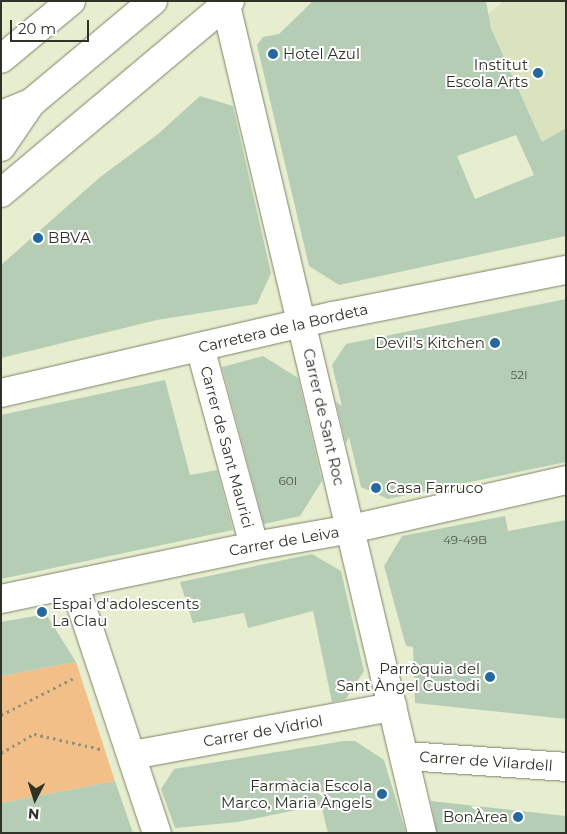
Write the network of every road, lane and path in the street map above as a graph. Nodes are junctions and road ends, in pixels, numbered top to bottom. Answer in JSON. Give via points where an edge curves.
{"nodes":[{"id":1,"x":71,"y":1,"type":"edge"},
{"id":2,"x":153,"y":1,"type":"edge"},
{"id":3,"x":227,"y":3,"type":"edge"},
{"id":4,"x":1,"y":59,"type":"edge"},
{"id":5,"x":31,"y":103,"type":"junction"},
{"id":6,"x":1,"y":115,"type":"edge"},
{"id":7,"x":1,"y":147,"type":"edge"},
{"id":8,"x":1,"y":194,"type":"edge"},
{"id":9,"x":566,"y":270,"type":"edge"},
{"id":10,"x":302,"y":324,"type":"junction"},
{"id":11,"x":200,"y":348,"type":"junction"},
{"id":12,"x":1,"y":393,"type":"edge"},
{"id":13,"x":566,"y":480,"type":"edge"},
{"id":14,"x":351,"y":529,"type":"junction"},
{"id":15,"x":254,"y":546,"type":"junction"},
{"id":16,"x":74,"y":584,"type":"junction"},
{"id":17,"x":1,"y":599,"type":"edge"},
{"id":18,"x":101,"y":662,"type":"junction"},
{"id":19,"x":393,"y":707,"type":"junction"},
{"id":20,"x":1,"y":715,"type":"edge"},
{"id":21,"x":1,"y":753,"type":"edge"},
{"id":22,"x":133,"y":755,"type":"junction"},
{"id":23,"x":406,"y":756,"type":"junction"},
{"id":24,"x":566,"y":767,"type":"edge"},
{"id":25,"x":157,"y":833,"type":"edge"},
{"id":26,"x":422,"y":833,"type":"edge"}],
"edges":[{"from":1,"to":4,"type":"street"},
{"from":2,"to":5,"type":"street"},
{"from":3,"to":8,"type":"street"},
{"from":3,"to":10,"type":"street","name":"Carrer de Sant Roc"},
{"from":5,"to":6,"type":"street"},
{"from":5,"to":7,"type":"street"},
{"from":9,"to":10,"type":"street","name":"Carretera de la Bordeta"},
{"from":10,"to":11,"type":"street","name":"Carretera de la Bordeta"},
{"from":10,"to":14,"type":"street","name":"Carrer de Sant Roc"},
{"from":11,"to":12,"type":"street","name":"Carretera de la Bordeta"},
{"from":11,"to":15,"type":"street","name":"Carrer de Sant Maurici"},
{"from":13,"to":14,"type":"street","name":"Carrer de Leiva"},
{"from":14,"to":15,"type":"street","name":"Carrer de Leiva"},
{"from":14,"to":19,"type":"street","name":"Carrer de Sant Roc"},
{"from":15,"to":16,"type":"street","name":"Carrer de Leiva"},
{"from":16,"to":17,"type":"street","name":"Carrer de Leiva"},
{"from":16,"to":18,"type":"street"},
{"from":18,"to":20,"type":"path"},
{"from":18,"to":22,"type":"street"},
{"from":19,"to":22,"type":"street","name":"Carrer de Vidriol"},
{"from":19,"to":23,"type":"street","name":"Carrer de Sant Roc"},
{"from":21,"to":22,"type":"path","via":[[34,734]]},
{"from":22,"to":25,"type":"street"},
{"from":23,"to":24,"type":"street","name":"Carrer de Vilardell"},
{"from":23,"to":26,"type":"street","name":"Carrer de Sant Roc"}]}
